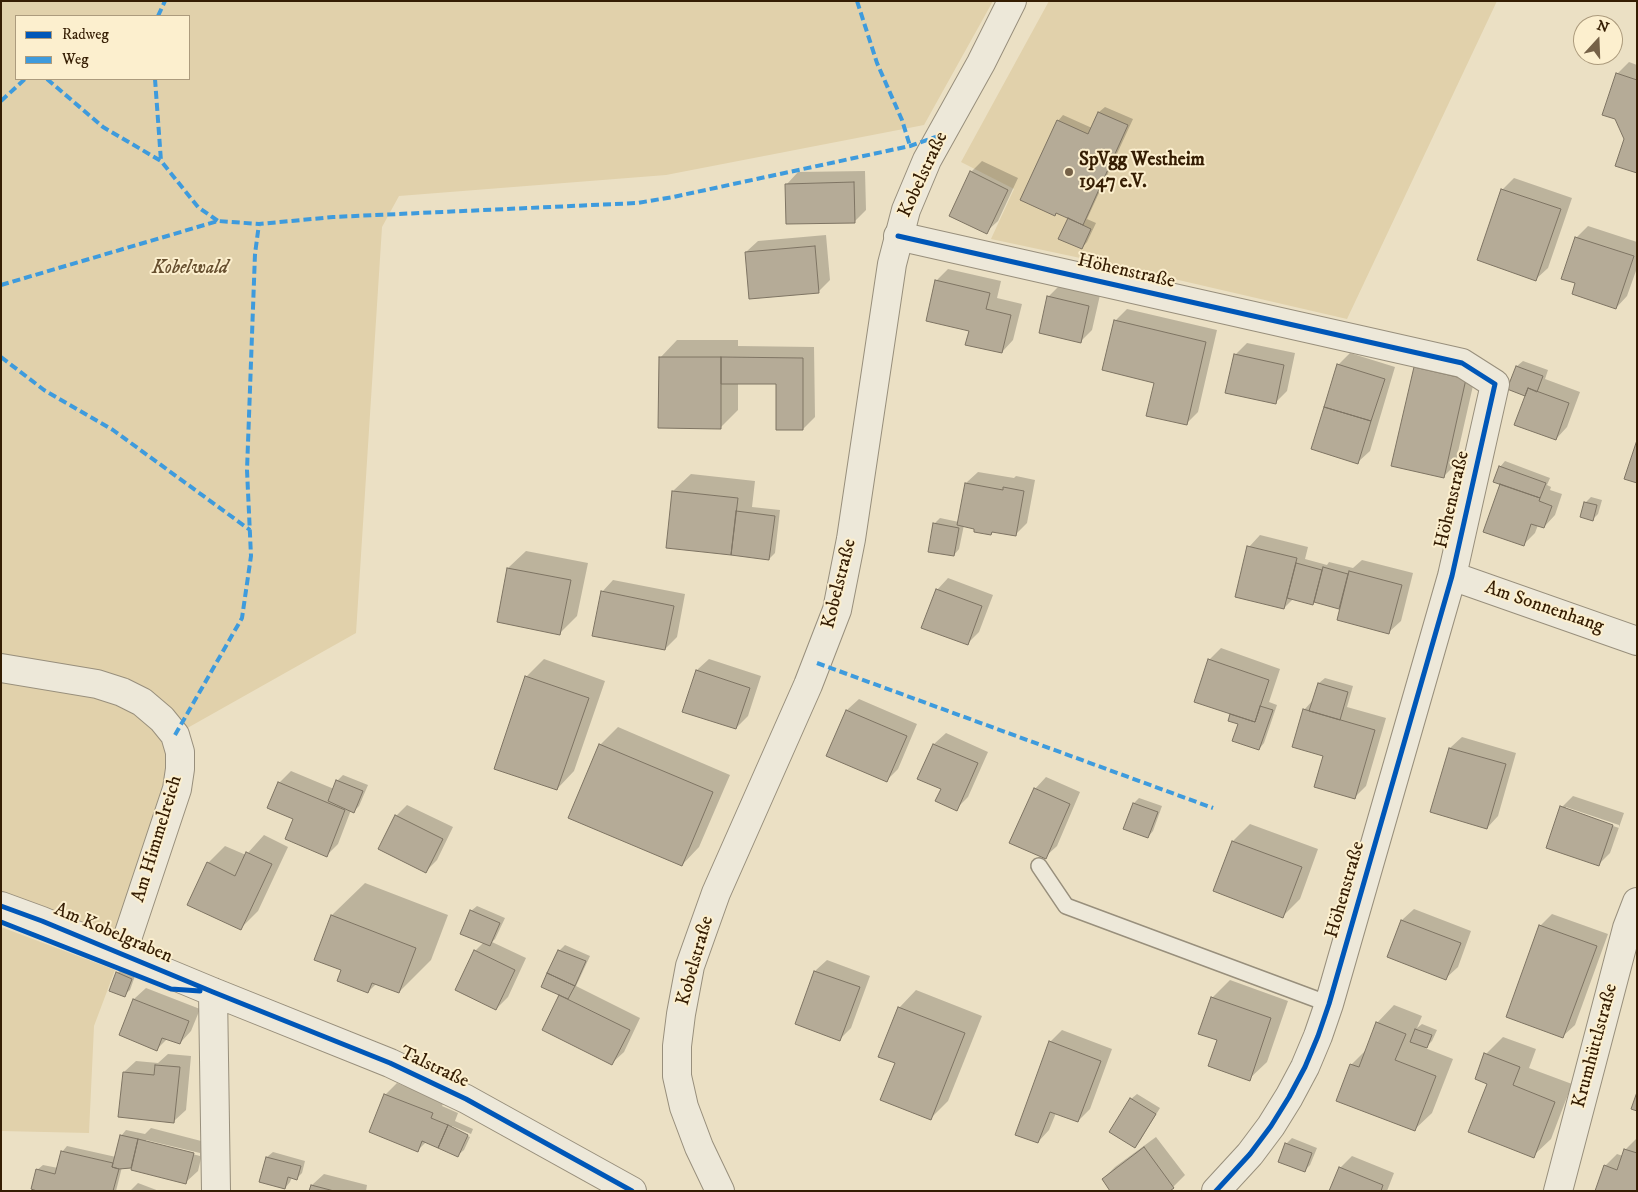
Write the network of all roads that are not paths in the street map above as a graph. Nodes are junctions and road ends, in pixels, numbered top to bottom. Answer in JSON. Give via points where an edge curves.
{"nodes":[{"id":1,"x":1012,"y":1,"type":"edge"},
{"id":2,"x":898,"y":236,"type":"junction"},
{"id":3,"x":1452,"y":576,"type":"junction"},
{"id":4,"x":1637,"y":640,"type":"edge"},
{"id":5,"x":1,"y":668,"type":"edge"},
{"id":6,"x":1039,"y":866,"type":"dead end"},
{"id":7,"x":1637,"y":902,"type":"edge"},
{"id":8,"x":1,"y":906,"type":"edge"},
{"id":9,"x":122,"y":954,"type":"junction"},
{"id":10,"x":212,"y":992,"type":"junction"},
{"id":11,"x":1328,"y":1004,"type":"junction"},
{"id":12,"x":216,"y":1191,"type":"edge"},
{"id":13,"x":632,"y":1191,"type":"edge"},
{"id":14,"x":720,"y":1191,"type":"edge"},
{"id":15,"x":1216,"y":1191,"type":"edge"},
{"id":16,"x":1558,"y":1191,"type":"edge"}],
"edges":[{"from":1,"to":2,"type":"street","name":"Kobelstraße","via":[[927,160]]},
{"from":2,"to":3,"type":"street","name":"Höhenstraße","via":[[1462,363],[1495,384]]},
{"from":2,"to":14,"type":"street","name":"Kobelstraße","via":[[852,538],[837,610],[808,685],[716,894],[690,966],[684,996],[677,1046],[677,1076],[684,1107]]},
{"from":3,"to":4,"type":"street","name":"Am Sonnenhang"},
{"from":3,"to":11,"type":"street","name":"Höhenstraße"},
{"from":5,"to":9,"type":"street","name":"Am Himmelreich","via":[[96,684],[122,692],[149,708],[175,735],[180,752],[177,790]]},
{"from":6,"to":11,"type":"lane","via":[[1066,906]]},
{"from":7,"to":16,"type":"street","name":"Krumhüttlstraße","via":[[1627,928]]},
{"from":8,"to":9,"type":"street","name":"Am Kobelgraben"},
{"from":9,"to":10,"type":"street","name":"Am Kobelgraben"},
{"from":10,"to":12,"type":"street"},
{"from":10,"to":13,"type":"street","name":"Talstraße","via":[[390,1063],[457,1094]]},
{"from":11,"to":15,"type":"street","name":"Höhenstraße","via":[[1305,1067],[1289,1098],[1250,1154]]}]}
